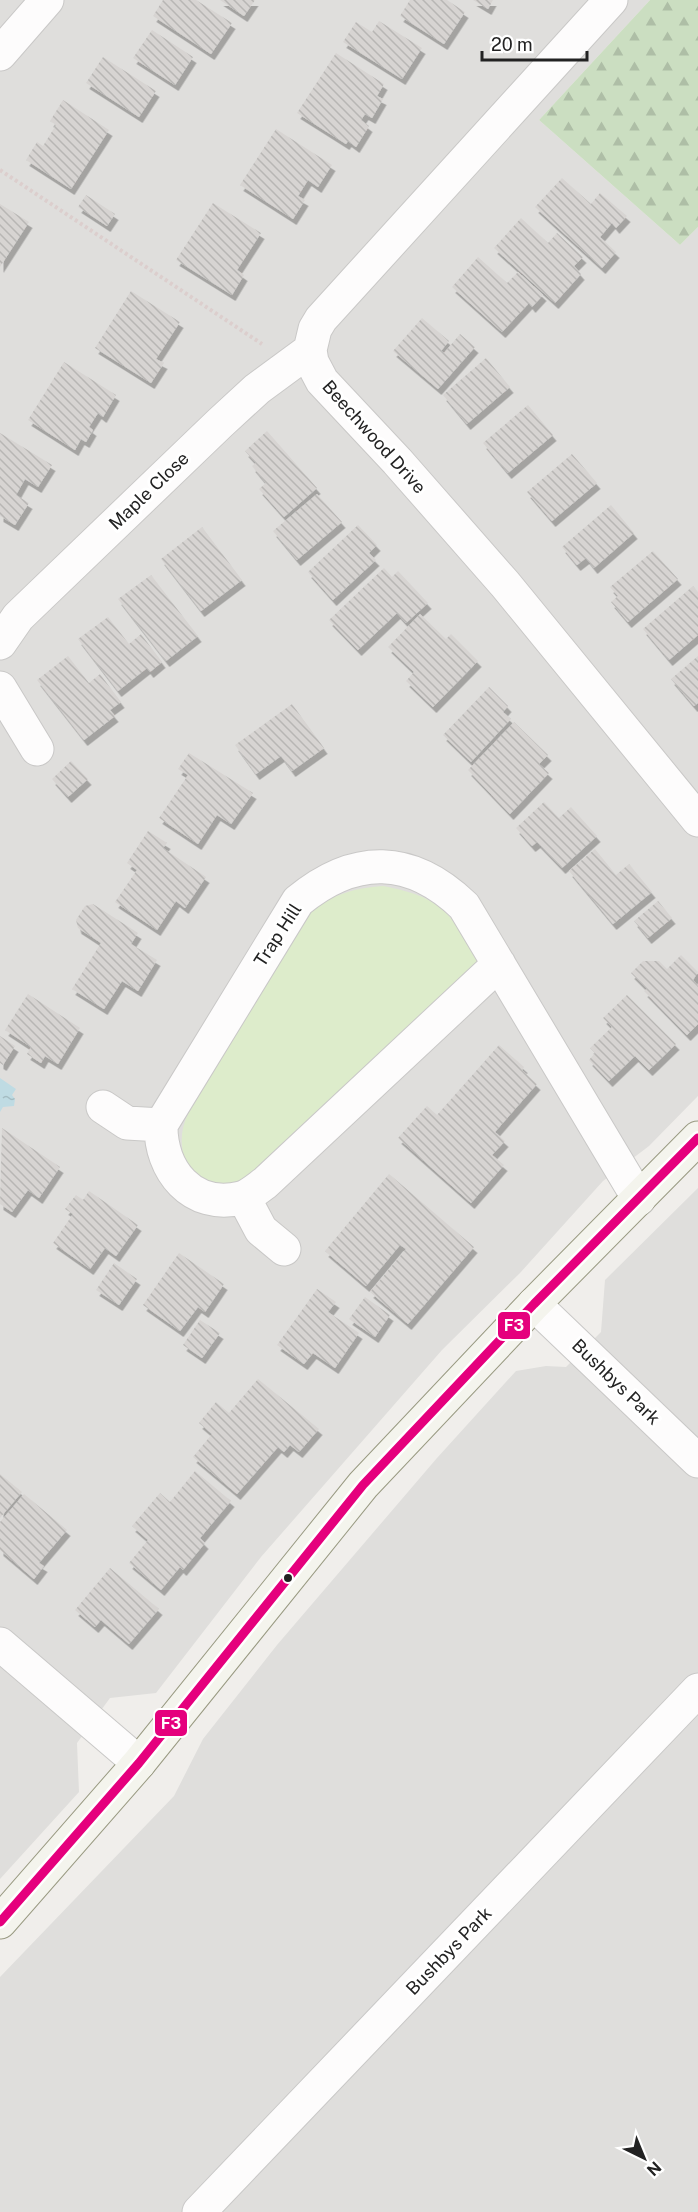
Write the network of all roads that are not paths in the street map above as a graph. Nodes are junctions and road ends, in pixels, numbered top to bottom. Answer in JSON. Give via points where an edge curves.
{"nodes":[{"id":1,"x":47,"y":0,"type":"edge"},
{"id":2,"x":611,"y":0,"type":"edge"},
{"id":3,"x":0,"y":54,"type":"edge"},
{"id":4,"x":300,"y":358,"type":"junction"},
{"id":5,"x":0,"y":643,"type":"edge"},
{"id":6,"x":0,"y":688,"type":"edge"},
{"id":7,"x":37,"y":749,"type":"dead end"},
{"id":8,"x":698,"y":820,"type":"edge"},
{"id":9,"x":499,"y":964,"type":"junction"},
{"id":10,"x":104,"y":1107,"type":"dead end"},
{"id":11,"x":161,"y":1125,"type":"junction"},
{"id":12,"x":698,"y":1138,"type":"edge"},
{"id":13,"x":244,"y":1198,"type":"junction"},
{"id":14,"x":639,"y":1199,"type":"junction"},
{"id":15,"x":284,"y":1249,"type":"dead end"},
{"id":16,"x":534,"y":1304,"type":"junction"},
{"id":17,"x":698,"y":1461,"type":"edge"},
{"id":18,"x":0,"y":1644,"type":"edge"},
{"id":19,"x":698,"y":1690,"type":"edge"},
{"id":20,"x":139,"y":1763,"type":"junction"},
{"id":21,"x":0,"y":1922,"type":"edge"},
{"id":22,"x":199,"y":2212,"type":"edge"}],
"edges":[{"from":1,"to":3,"type":"street"},
{"from":2,"to":4,"type":"street","via":[[321,319]]},
{"from":4,"to":5,"type":"street","name":"Maple Close","via":[[257,389],[220,423],[18,617]]},
{"from":4,"to":8,"type":"street","name":"Beechwood Drive","via":[[312,362],[322,381],[505,584]]},
{"from":6,"to":7,"type":"street"},
{"from":9,"to":11,"type":"street","name":"Trap Hill","via":[[464,906],[422,874],[396,867],[343,872],[298,901]]},
{"from":9,"to":13,"type":"street","via":[[265,1183]]},
{"from":9,"to":14,"type":"street","name":"Trap Hill"},
{"from":10,"to":11,"type":"street","via":[[127,1122]]},
{"from":11,"to":13,"type":"street","via":[[164,1157],[183,1184],[211,1198]]},
{"from":12,"to":14,"type":"street"},
{"from":13,"to":15,"type":"street","via":[[261,1230]]},
{"from":14,"to":16,"type":"street"},
{"from":16,"to":17,"type":"street","name":"Bushbys Park"},
{"from":16,"to":20,"type":"street","via":[[363,1485]]},
{"from":18,"to":20,"type":"street"},
{"from":19,"to":22,"type":"street","name":"Bushbys Park"},
{"from":20,"to":21,"type":"street"}]}
